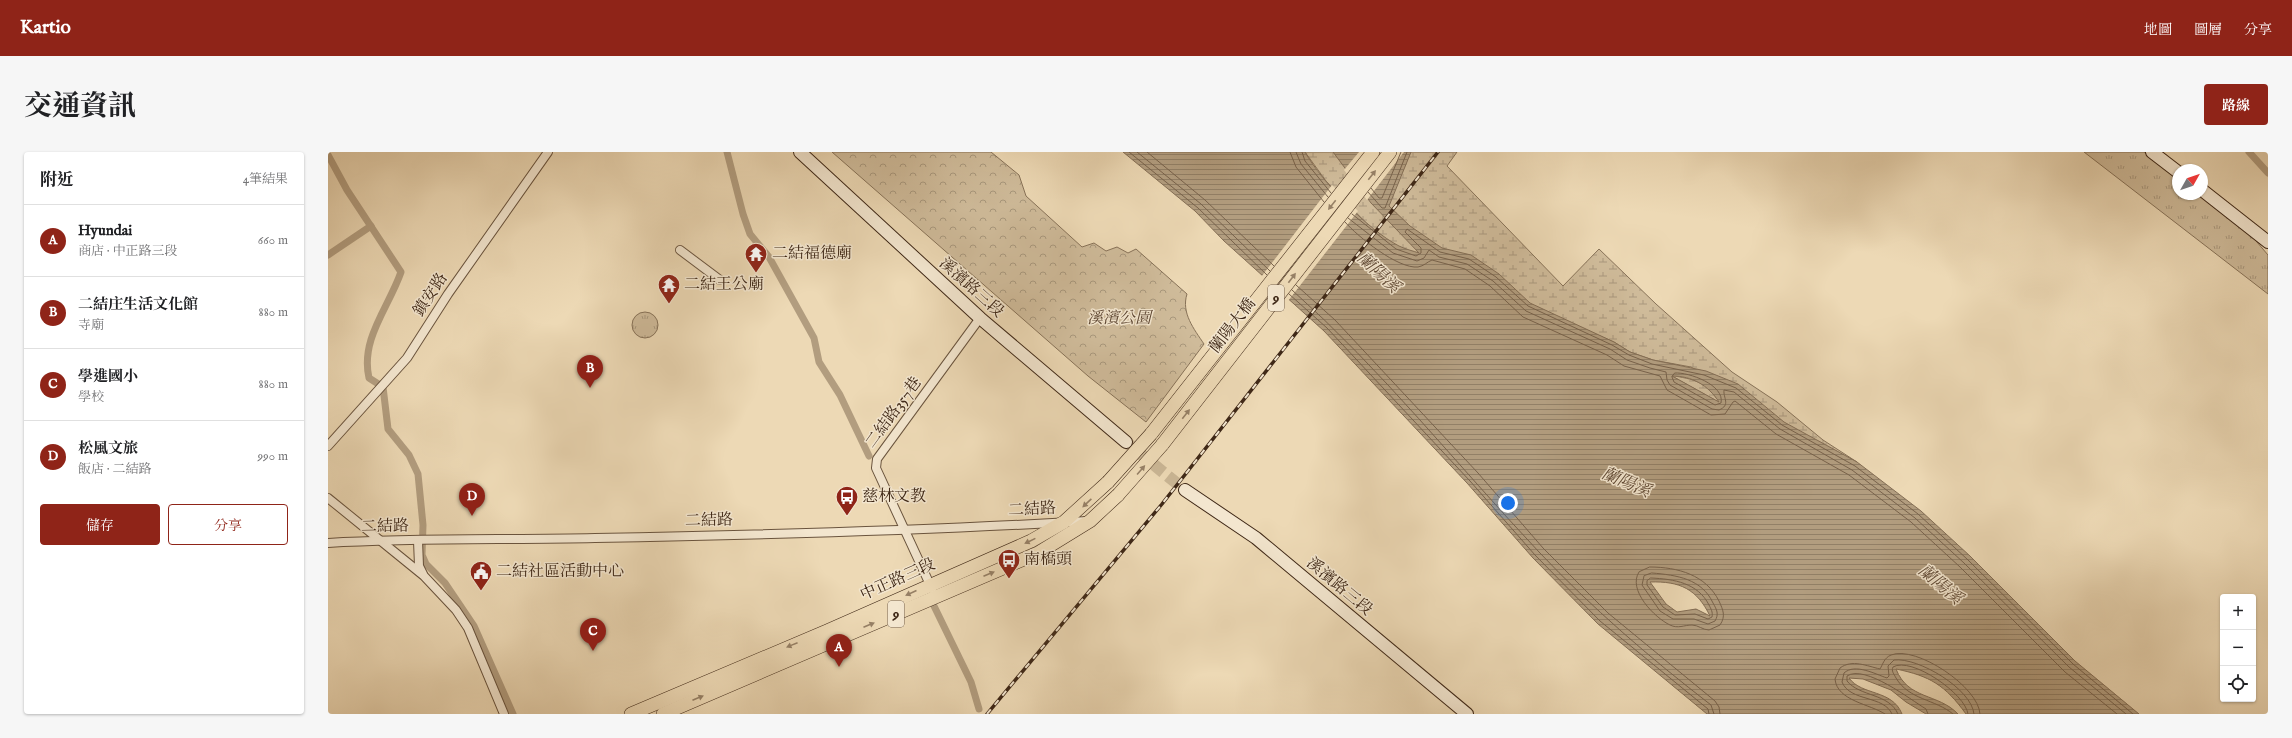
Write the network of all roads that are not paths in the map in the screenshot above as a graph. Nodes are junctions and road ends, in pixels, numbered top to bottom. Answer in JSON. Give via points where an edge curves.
{"nodes":[{"id":1,"x":548,"y":152,"type":"edge"},
{"id":2,"x":800,"y":152,"type":"edge"},
{"id":3,"x":1373,"y":152,"type":"edge"},
{"id":4,"x":1390,"y":152,"type":"edge"},
{"id":5,"x":2152,"y":152,"type":"edge"},
{"id":6,"x":2172,"y":167,"type":"edge"},
{"id":7,"x":2208,"y":195,"type":"edge"},
{"id":8,"x":2268,"y":242,"type":"edge"},
{"id":9,"x":680,"y":250,"type":"dead end"},
{"id":10,"x":720,"y":280,"type":"dead end"},
{"id":11,"x":980,"y":318,"type":"junction"},
{"id":12,"x":1151,"y":434,"type":"joint"},
{"id":13,"x":1126,"y":442,"type":"tunnel mouth"},
{"id":14,"x":1162,"y":445,"type":"joint"},
{"id":15,"x":328,"y":446,"type":"edge"},
{"id":16,"x":1185,"y":490,"type":"tunnel mouth"},
{"id":17,"x":328,"y":498,"type":"edge"},
{"id":18,"x":1090,"y":521,"type":"junction"},
{"id":19,"x":1064,"y":522,"type":"junction"},
{"id":20,"x":904,"y":530,"type":"junction"},
{"id":21,"x":381,"y":540,"type":"junction"},
{"id":22,"x":422,"y":541,"type":"junction"},
{"id":23,"x":328,"y":543,"type":"edge"},
{"id":24,"x":424,"y":576,"type":"junction"},
{"id":25,"x":930,"y":585,"type":"junction"},
{"id":26,"x":935,"y":597,"type":"junction"},
{"id":27,"x":665,"y":708,"type":"edge"},
{"id":28,"x":504,"y":714,"type":"edge"},
{"id":29,"x":630,"y":714,"type":"edge"},
{"id":30,"x":1467,"y":714,"type":"edge"}],
"edges":[{"from":1,"to":15,"type":"street","name":"鎮安路","via":[[448,294],[407,358]]},
{"from":2,"to":11,"type":"street","name":"溪濱路三段"},
{"from":3,"to":12,"type":"main road","name":"蘭陽大橋","number":"9","one_way":true},
{"from":14,"to":4,"type":"main road","name":"蘭陽大橋","number":"9","one_way":true},
{"from":5,"to":6,"type":"street"},
{"from":7,"to":8,"type":"street"},
{"from":9,"to":10,"type":"street"},
{"from":11,"to":13,"type":"street","name":"溪濱路三段"},
{"from":11,"to":20,"type":"street","name":"二結路357巷","via":[[872,468]]},
{"from":12,"to":19,"type":"main road","name":"中正路三段","number":"9","one_way":true,"bridge":true,"via":[[1108,482]]},
{"from":18,"to":14,"type":"main road","name":"中正路三段","number":"9","one_way":true,"bridge":true,"via":[[1118,495]]},
{"from":16,"to":30,"type":"street","name":"溪濱路三段","via":[[1256,538]]},
{"from":17,"to":21,"type":"street"},
{"from":18,"to":19,"type":"street","name":"二結路"},
{"from":26,"to":18,"type":"main road","name":"中正路三段","number":"9","one_way":true,"via":[[1038,553]]},
{"from":19,"to":20,"type":"street","name":"二結路"},
{"from":19,"to":25,"type":"main road","name":"中正路三段","number":"9","one_way":true,"via":[[1031,541]]},
{"from":20,"to":22,"type":"street","name":"二結路"},
{"from":20,"to":25,"type":"street","name":"二結路357巷"},
{"from":21,"to":22,"type":"street","name":"二結路"},
{"from":21,"to":23,"type":"street","name":"二結路"},
{"from":21,"to":24,"type":"street"},
{"from":22,"to":24,"type":"street","via":[[419,566]]},
{"from":24,"to":28,"type":"street","via":[[441,591],[468,628]]},
{"from":25,"to":26,"type":"street","name":"二結路357巷"},
{"from":25,"to":27,"type":"main road","name":"中正路三段","number":"9","one_way":true},
{"from":27,"to":26,"type":"main road","name":"中正路三段","number":"9","one_way":true},
{"from":27,"to":29,"type":"main road","name":"中正路三段","number":"9"}]}
